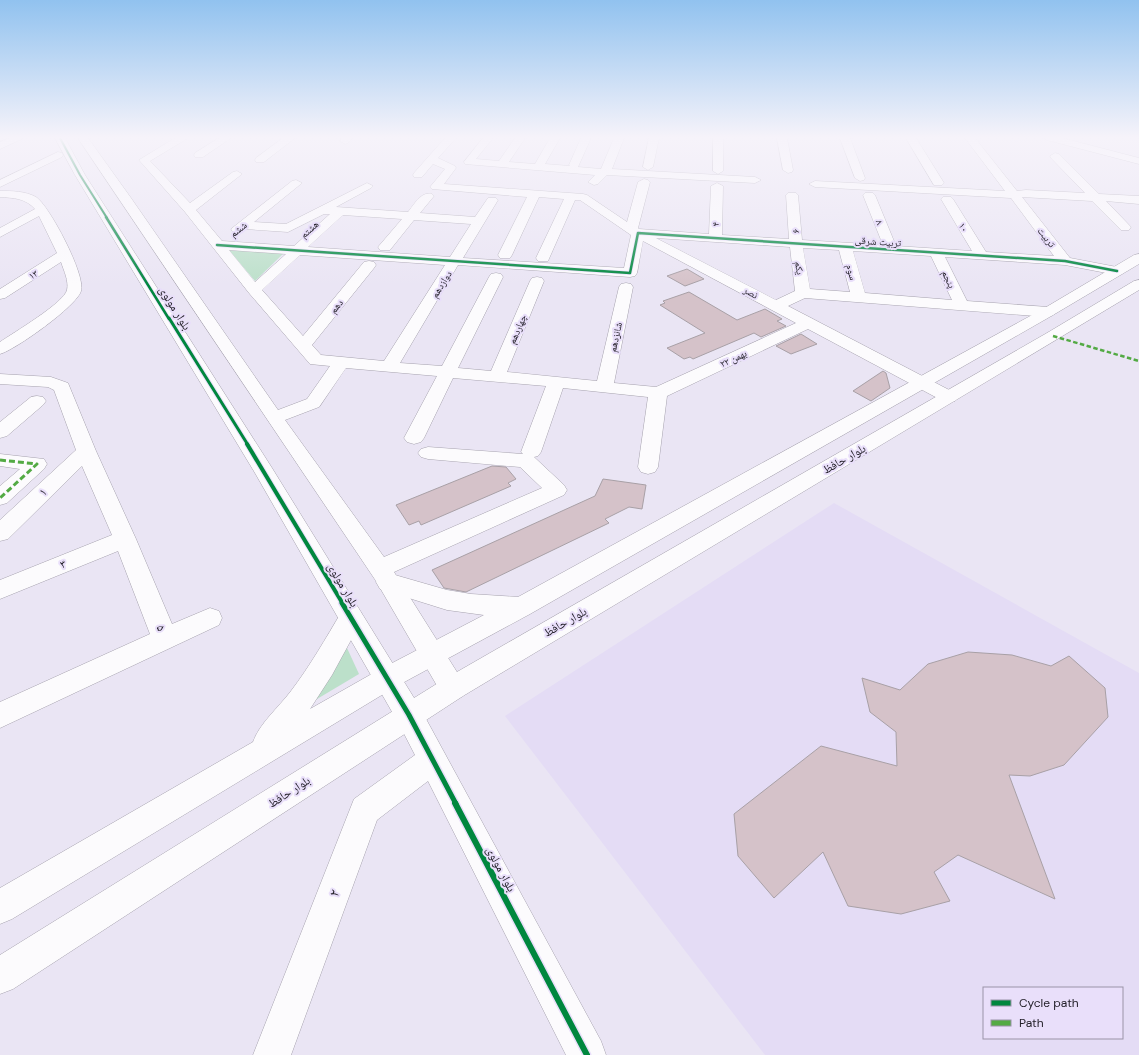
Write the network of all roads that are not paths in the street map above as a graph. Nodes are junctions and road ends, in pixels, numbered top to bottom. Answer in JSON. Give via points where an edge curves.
{"nodes":[{"id":1,"x":89,"y":187,"type":"edge"},
{"id":2,"x":118,"y":187,"type":"edge"},
{"id":3,"x":169,"y":187,"type":"edge"},
{"id":4,"x":219,"y":187,"type":"edge"},
{"id":5,"x":291,"y":187,"type":"edge"},
{"id":6,"x":365,"y":187,"type":"edge"},
{"id":7,"x":440,"y":187,"type":"edge"},
{"id":8,"x":586,"y":187,"type":"edge"},
{"id":9,"x":643,"y":187,"type":"edge"},
{"id":10,"x":717,"y":187,"type":"edge"},
{"id":11,"x":873,"y":187,"type":"edge"},
{"id":12,"x":1008,"y":187,"type":"edge"},
{"id":13,"x":1085,"y":187,"type":"edge"},
{"id":14,"x":535,"y":193,"type":"junction"},
{"id":15,"x":0,"y":194,"type":"edge"},
{"id":16,"x":792,"y":195,"type":"dead end"},
{"id":17,"x":869,"y":195,"type":"dead end"},
{"id":18,"x":1014,"y":195,"type":"junction"},
{"id":19,"x":428,"y":196,"type":"dead end"},
{"id":20,"x":577,"y":196,"type":"junction"},
{"id":21,"x":1096,"y":198,"type":"junction"},
{"id":22,"x":946,"y":199,"type":"dead end"},
{"id":23,"x":492,"y":200,"type":"dead end"},
{"id":24,"x":1139,"y":200,"type":"edge"},
{"id":25,"x":189,"y":209,"type":"junction"},
{"id":26,"x":42,"y":210,"type":"junction"},
{"id":27,"x":323,"y":210,"type":"junction"},
{"id":28,"x":340,"y":212,"type":"junction"},
{"id":29,"x":411,"y":216,"type":"junction"},
{"id":30,"x":480,"y":221,"type":"junction"},
{"id":31,"x":243,"y":225,"type":"junction"},
{"id":32,"x":1125,"y":226,"type":"dead end"},
{"id":33,"x":635,"y":231,"type":"junction"},
{"id":34,"x":0,"y":233,"type":"edge"},
{"id":35,"x":715,"y":238,"type":"junction"},
{"id":36,"x":796,"y":243,"type":"junction"},
{"id":37,"x":217,"y":244,"type":"junction"},
{"id":38,"x":845,"y":246,"type":"junction"},
{"id":39,"x":386,"y":247,"type":"dead end"},
{"id":40,"x":891,"y":249,"type":"junction"},
{"id":41,"x":297,"y":250,"type":"junction"},
{"id":42,"x":936,"y":252,"type":"junction"},
{"id":43,"x":65,"y":254,"type":"junction"},
{"id":44,"x":981,"y":255,"type":"junction"},
{"id":45,"x":505,"y":256,"type":"dead end"},
{"id":46,"x":544,"y":258,"type":"dead end"},
{"id":47,"x":1139,"y":258,"type":"edge"},
{"id":48,"x":456,"y":261,"type":"junction"},
{"id":49,"x":1066,"y":261,"type":"junction"},
{"id":50,"x":369,"y":265,"type":"dead end"},
{"id":51,"x":1117,"y":271,"type":"junction"},
{"id":52,"x":496,"y":277,"type":"dead end"},
{"id":53,"x":537,"y":281,"type":"dead end"},
{"id":54,"x":1139,"y":284,"type":"edge"},
{"id":55,"x":626,"y":287,"type":"dead end"},
{"id":56,"x":254,"y":290,"type":"junction"},
{"id":57,"x":803,"y":293,"type":"junction"},
{"id":58,"x":0,"y":295,"type":"edge"},
{"id":59,"x":859,"y":298,"type":"junction"},
{"id":60,"x":776,"y":306,"type":"junction"},
{"id":61,"x":962,"y":306,"type":"junction"},
{"id":62,"x":1048,"y":312,"type":"junction"},
{"id":63,"x":809,"y":323,"type":"junction"},
{"id":64,"x":204,"y":344,"type":"junction"},
{"id":65,"x":303,"y":346,"type":"junction"},
{"id":66,"x":0,"y":349,"type":"edge"},
{"id":67,"x":342,"y":363,"type":"junction"},
{"id":68,"x":389,"y":366,"type":"junction"},
{"id":69,"x":447,"y":372,"type":"junction"},
{"id":70,"x":496,"y":376,"type":"junction"},
{"id":71,"x":0,"y":379,"type":"edge"},
{"id":72,"x":556,"y":382,"type":"junction"},
{"id":73,"x":922,"y":382,"type":"junction"},
{"id":74,"x":604,"y":387,"type":"junction"},
{"id":75,"x":658,"y":393,"type":"junction"},
{"id":76,"x":949,"y":397,"type":"junction"},
{"id":77,"x":37,"y":401,"type":"dead end"},
{"id":78,"x":274,"y":418,"type":"junction"},
{"id":79,"x":0,"y":432,"type":"edge"},
{"id":80,"x":86,"y":451,"type":"junction"},
{"id":81,"x":531,"y":452,"type":"dead end"},
{"id":82,"x":0,"y":460,"type":"edge"},
{"id":83,"x":648,"y":467,"type":"dead end"},
{"id":84,"x":0,"y":498,"type":"edge"},
{"id":85,"x":0,"y":533,"type":"edge"},
{"id":86,"x":125,"y":539,"type":"junction"},
{"id":87,"x":384,"y":575,"type":"junction"},
{"id":88,"x":0,"y":590,"type":"edge"},
{"id":89,"x":521,"y":607,"type":"junction"},
{"id":90,"x":210,"y":618,"type":"dead end"},
{"id":91,"x":351,"y":618,"type":"junction"},
{"id":92,"x":165,"y":639,"type":"junction"},
{"id":93,"x":431,"y":654,"type":"junction"},
{"id":94,"x":386,"y":679,"type":"junction"},
{"id":95,"x":453,"y":688,"type":"junction"},
{"id":96,"x":0,"y":715,"type":"edge"},
{"id":97,"x":409,"y":715,"type":"junction"},
{"id":98,"x":255,"y":756,"type":"junction"},
{"id":99,"x":432,"y":760,"type":"junction"},
{"id":100,"x":0,"y":907,"type":"edge"},
{"id":101,"x":0,"y":976,"type":"edge"},
{"id":102,"x":580,"y":1049,"type":"edge"},
{"id":103,"x":272,"y":1055,"type":"edge"}],
"edges":[{"from":1,"to":64,"type":"street","name":"بلوار مولوی"},
{"from":2,"to":64,"type":"street","name":"بلوار مولوی"},
{"from":3,"to":25,"type":"street"},
{"from":4,"to":25,"type":"street"},
{"from":5,"to":31,"type":"street","name":"ششم"},
{"from":6,"to":27,"type":"street"},
{"from":7,"to":14,"type":"street"},
{"from":8,"to":20,"type":"street"},
{"from":9,"to":33,"type":"street"},
{"from":10,"to":35,"type":"street","name":"۴"},
{"from":11,"to":18,"type":"street"},
{"from":12,"to":18,"type":"street","name":"تربیت"},
{"from":13,"to":21,"type":"street"},
{"from":14,"to":20,"type":"street"},
{"from":14,"to":45,"type":"street"},
{"from":15,"to":26,"type":"street","via":[[17,195],[31,200]]},
{"from":16,"to":36,"type":"street","name":"۶"},
{"from":17,"to":40,"type":"street","name":"۸"},
{"from":18,"to":21,"type":"street","via":[[1026,193]]},
{"from":18,"to":49,"type":"street","name":"تربیت"},
{"from":19,"to":29,"type":"street"},
{"from":20,"to":33,"type":"street","name":"نصر"},
{"from":20,"to":46,"type":"street"},
{"from":21,"to":24,"type":"street"},
{"from":21,"to":32,"type":"street"},
{"from":22,"to":44,"type":"street","name":"۱۰"},
{"from":23,"to":30,"type":"street","name":"دوازدهم"},
{"from":25,"to":37,"type":"street"},
{"from":26,"to":34,"type":"street"},
{"from":26,"to":43,"type":"street"},
{"from":27,"to":28,"type":"street"},
{"from":27,"to":31,"type":"street","via":[[288,228]]},
{"from":28,"to":29,"type":"street"},
{"from":28,"to":41,"type":"street","name":"هشتم"},
{"from":29,"to":30,"type":"street"},
{"from":29,"to":39,"type":"street"},
{"from":30,"to":48,"type":"street","name":"دوازدهم"},
{"from":31,"to":37,"type":"street","name":"ششم"},
{"from":33,"to":35,"type":"street","name":"تربیت شرقی"},
{"from":33,"to":48,"type":"street","via":[[630,272]]},
{"from":33,"to":60,"type":"street","name":"نصر"},
{"from":35,"to":36,"type":"street","name":"تربیت شرقی"},
{"from":36,"to":38,"type":"street","name":"تربیت شرقی"},
{"from":36,"to":57,"type":"street","name":"یکم"},
{"from":37,"to":41,"type":"street"},
{"from":37,"to":56,"type":"street"},
{"from":38,"to":40,"type":"street","name":"تربیت شرقی"},
{"from":38,"to":59,"type":"street","name":"سوم"},
{"from":40,"to":42,"type":"street","name":"تربیت شرقی"},
{"from":41,"to":48,"type":"street"},
{"from":41,"to":56,"type":"street","name":"هشتم"},
{"from":42,"to":44,"type":"street","name":"تربیت شرقی"},
{"from":42,"to":61,"type":"street","name":"پنجم"},
{"from":43,"to":58,"type":"street","name":"۱۳"},
{"from":43,"to":66,"type":"street","via":[[75,279],[74,291],[64,304]]},
{"from":44,"to":49,"type":"street","name":"تربیت شرقی"},
{"from":47,"to":51,"type":"street"},
{"from":48,"to":68,"type":"street","name":"دوازدهم"},
{"from":49,"to":51,"type":"street","name":"تربیت شرقی"},
{"from":50,"to":65,"type":"street","name":"دهم"},
{"from":51,"to":62,"type":"street"},
{"from":52,"to":69,"type":"street"},
{"from":53,"to":70,"type":"street","name":"چهاردهم"},
{"from":54,"to":76,"type":"street","name":"بلوار حافظ"},
{"from":55,"to":74,"type":"street","name":"شانزدهم"},
{"from":56,"to":65,"type":"street"},
{"from":57,"to":59,"type":"street"},
{"from":57,"to":60,"type":"street"},
{"from":59,"to":61,"type":"street"},
{"from":60,"to":63,"type":"street","name":"نصر"},
{"from":61,"to":62,"type":"street"},
{"from":62,"to":73,"type":"street"},
{"from":63,"to":73,"type":"street","name":"نصر"},
{"from":63,"to":75,"type":"street","name":"۲۲ بهمن"},
{"from":64,"to":78,"type":"street","name":"بلوار مولوی"},
{"from":64,"to":91,"type":"street","name":"بلوار مولوی","via":[[265,473]]},
{"from":65,"to":67,"type":"street","via":[[316,360]]},
{"from":67,"to":68,"type":"street"},
{"from":67,"to":78,"type":"street","via":[[313,402]]},
{"from":68,"to":69,"type":"street"},
{"from":69,"to":70,"type":"street"},
{"from":69,"to":87,"type":"street","via":[[421,445],[526,461],[557,490]]},
{"from":70,"to":72,"type":"street"},
{"from":71,"to":80,"type":"street","name":"۵","via":[[51,382],[62,387]]},
{"from":72,"to":74,"type":"street"},
{"from":72,"to":81,"type":"street"},
{"from":73,"to":76,"type":"street","name":"نصر"},
{"from":73,"to":89,"type":"street"},
{"from":74,"to":75,"type":"street"},
{"from":75,"to":83,"type":"street"},
{"from":76,"to":95,"type":"street","name":"بلوار حافظ"},
{"from":77,"to":79,"type":"street"},
{"from":78,"to":87,"type":"street","name":"بلوار مولوی"},
{"from":80,"to":85,"type":"street","name":"۱"},
{"from":80,"to":86,"type":"street","name":"۵"},
{"from":82,"to":84,"type":"street","via":[[37,464]]},
{"from":86,"to":88,"type":"street","name":"۳"},
{"from":86,"to":92,"type":"street","name":"۵"},
{"from":87,"to":89,"type":"street","via":[[447,600]]},
{"from":87,"to":93,"type":"street","name":"بلوار مولوی"},
{"from":89,"to":93,"type":"street"},
{"from":90,"to":92,"type":"street"},
{"from":91,"to":94,"type":"street","name":"بلوار مولوی"},
{"from":91,"to":98,"type":"street","via":[[296,707]]},
{"from":92,"to":96,"type":"street","name":"۵"},
{"from":93,"to":94,"type":"street"},
{"from":93,"to":95,"type":"street","name":"بلوار مولوی"},
{"from":94,"to":97,"type":"street","name":"بلوار مولوی"},
{"from":94,"to":98,"type":"street"},
{"from":95,"to":97,"type":"street","name":"بلوار حافظ"},
{"from":97,"to":99,"type":"street","name":"بلوار مولوی"},
{"from":97,"to":101,"type":"street","name":"بلوار حافظ"},
{"from":98,"to":100,"type":"street"},
{"from":99,"to":102,"type":"street","name":"بلوار مولوی"},
{"from":99,"to":103,"type":"street","name":"۲","via":[[365,810]]}]}
